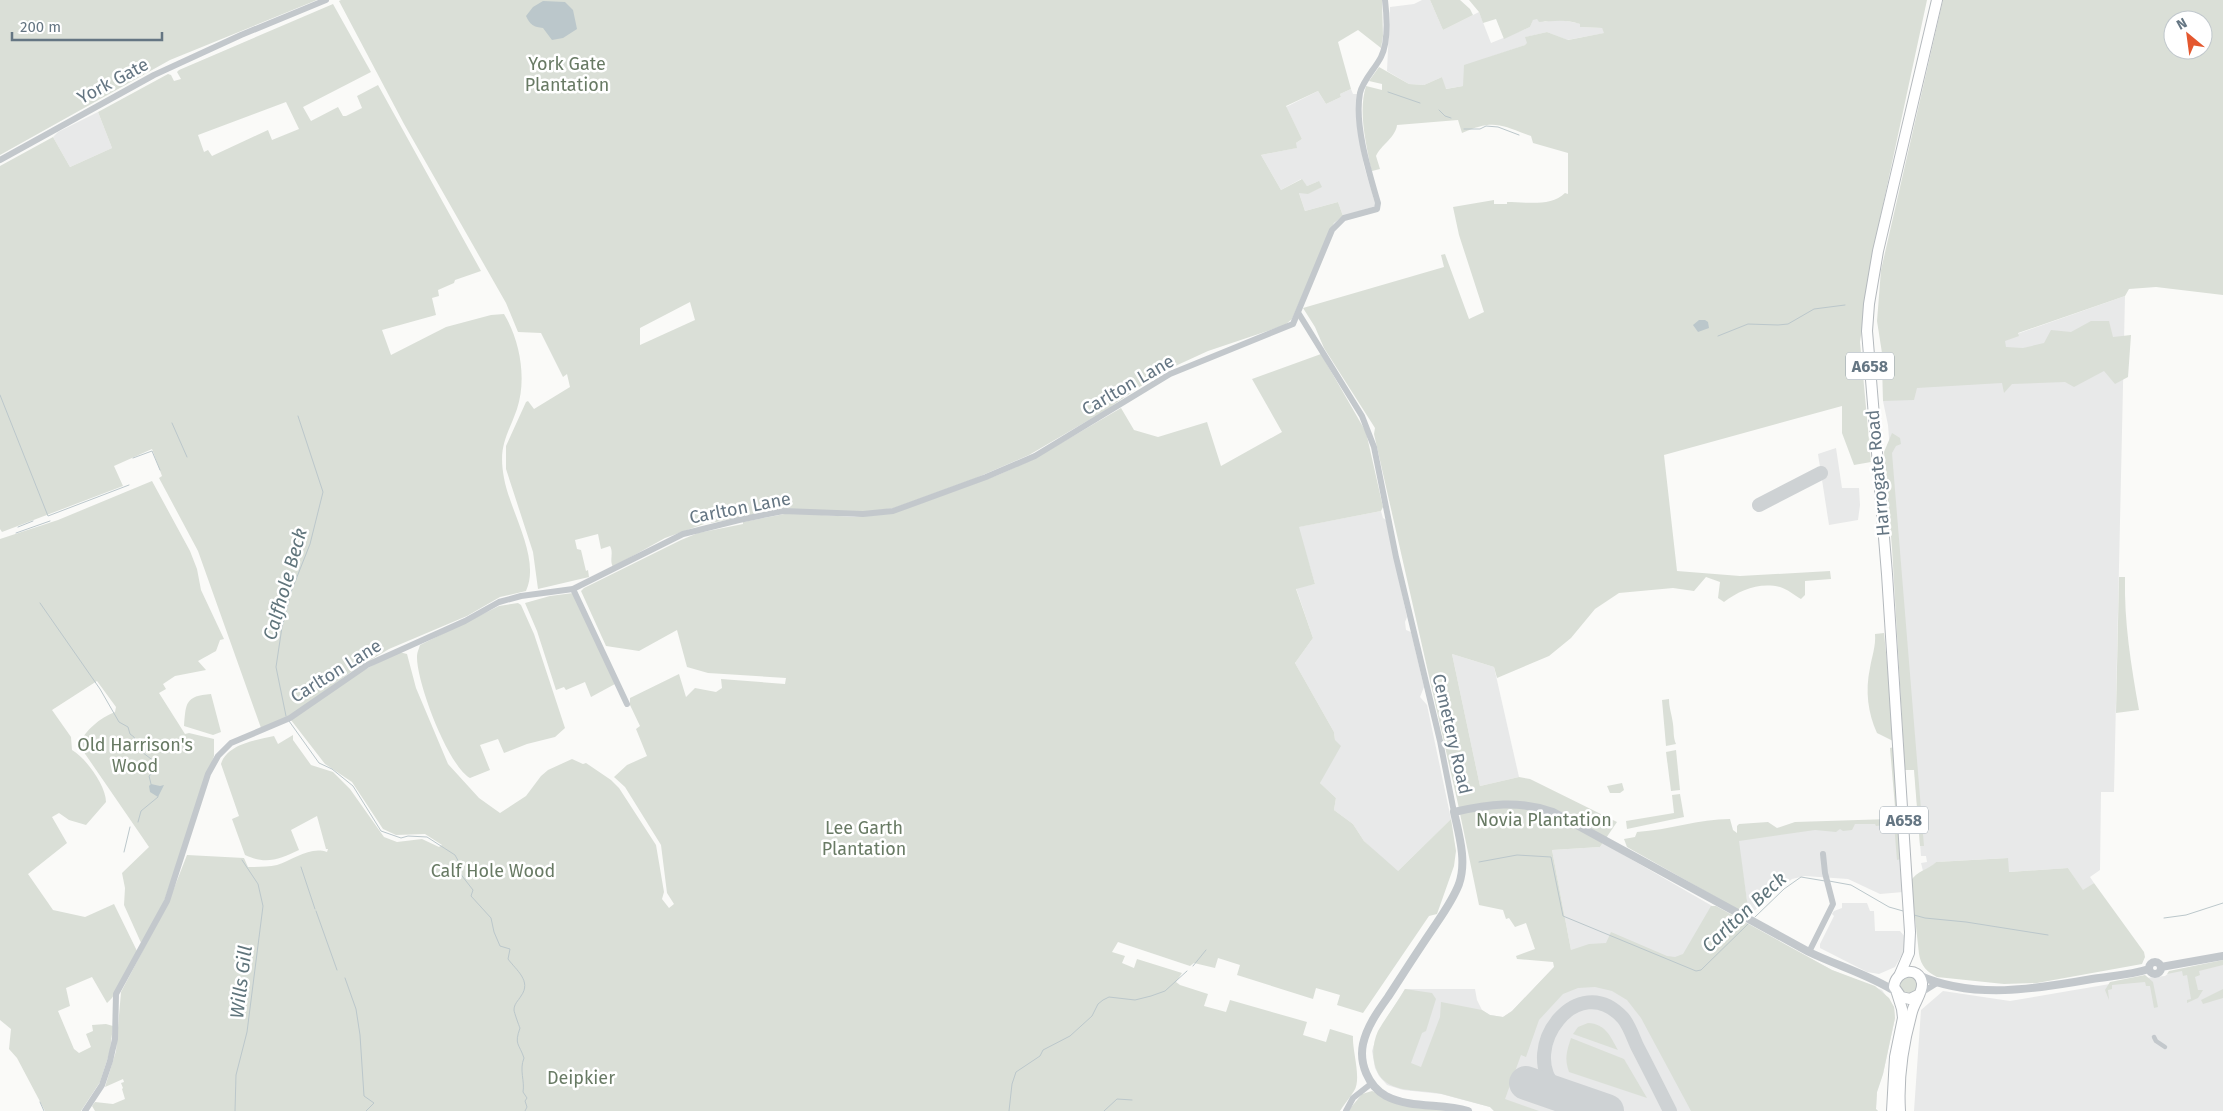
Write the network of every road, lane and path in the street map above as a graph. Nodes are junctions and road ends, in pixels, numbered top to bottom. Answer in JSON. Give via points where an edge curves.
{"nodes":[{"id":1,"x":326,"y":0,"type":"edge"},
{"id":2,"x":1385,"y":0,"type":"edge"},
{"id":3,"x":1937,"y":0,"type":"edge"},
{"id":4,"x":0,"y":160,"type":"edge"},
{"id":5,"x":1299,"y":314,"type":"junction"},
{"id":6,"x":573,"y":589,"type":"junction"},
{"id":7,"x":627,"y":704,"type":"dead end"},
{"id":8,"x":1454,"y":812,"type":"junction"},
{"id":9,"x":1823,"y":854,"type":"dead end"},
{"id":10,"x":1810,"y":952,"type":"junction"},
{"id":11,"x":1909,"y":953,"type":"junction"},
{"id":12,"x":2223,"y":956,"type":"edge"},
{"id":13,"x":1899,"y":975,"type":"junction"},
{"id":14,"x":1917,"y":975,"type":"junction"},
{"id":15,"x":1878,"y":980,"type":"junction"},
{"id":16,"x":1937,"y":983,"type":"junction"},
{"id":17,"x":1897,"y":993,"type":"junction"},
{"id":18,"x":1919,"y":994,"type":"junction"},
{"id":19,"x":2154,"y":1037,"type":"dead end"},
{"id":20,"x":2165,"y":1046,"type":"dead end"},
{"id":21,"x":1899,"y":1058,"type":"junction"},
{"id":22,"x":1372,"y":1083,"type":"junction"},
{"id":23,"x":85,"y":1111,"type":"edge"},
{"id":24,"x":1346,"y":1111,"type":"edge"},
{"id":25,"x":1468,"y":1111,"type":"edge"},
{"id":26,"x":1892,"y":1111,"type":"edge"},
{"id":27,"x":1900,"y":1111,"type":"edge"}],
"edges":[{"from":1,"to":4,"type":"street","name":"York Gate","via":[[154,75]]},
{"from":2,"to":5,"type":"street","name":"Carlton Lane","via":[[1384,50],[1363,86],[1360,102],[1365,156],[1377,209],[1344,218],[1332,230]]},
{"from":3,"to":11,"type":"highway","name":"Harrogate Road","number":"A658","via":[[1878,251],[1867,331],[1888,584]]},
{"from":5,"to":6,"type":"street","name":"Carlton Lane","via":[[1294,324],[1170,374],[1035,456],[986,477],[893,511],[863,514],[783,511],[683,534]]},
{"from":5,"to":8,"type":"street","name":"Cemetery Road","via":[[1362,416],[1374,447]]},
{"from":6,"to":7,"type":"street"},
{"from":6,"to":23,"type":"street","name":"Carlton Lane","via":[[499,602],[465,621],[367,665],[288,719],[231,743],[218,756],[208,774],[167,901],[116,994],[110,1061],[102,1085]]},
{"from":8,"to":10,"type":"street","via":[[1500,804],[1536,806],[1552,812]]},
{"from":8,"to":22,"type":"street","name":"Cemetery Road","via":[[1462,853],[1460,882],[1366,1034],[1362,1054]]},
{"from":9,"to":10,"type":"street","via":[[1833,904]]},
{"from":10,"to":15,"type":"street"},
{"from":11,"to":13,"type":"highway","name":"Harrogate Road","number":"A658"},
{"from":11,"to":14,"type":"highway","name":"Harrogate Road","number":"A658"},
{"from":12,"to":16,"type":"street","via":[[2161,967],[2155,974],[2149,969],[2036,988],[1989,990]]},
{"from":13,"to":14,"type":"highway","via":[[1909,971]]},
{"from":13,"to":15,"type":"street"},
{"from":13,"to":17,"type":"highway","via":[[1895,982]]},
{"from":14,"to":16,"type":"street"},
{"from":14,"to":18,"type":"highway","via":[[1922,985]]},
{"from":15,"to":17,"type":"street"},
{"from":16,"to":18,"type":"street"},
{"from":17,"to":18,"type":"highway","via":[[1905,999]]},
{"from":17,"to":21,"type":"highway","via":[[1903,1018]]},
{"from":18,"to":21,"type":"highway"},
{"from":19,"to":20,"type":"street"},
{"from":21,"to":26,"type":"highway"},
{"from":21,"to":27,"type":"highway"},
{"from":22,"to":24,"type":"street","via":[[1354,1098]]},
{"from":22,"to":25,"type":"street","via":[[1386,1096],[1397,1100],[1453,1106]]}]}
